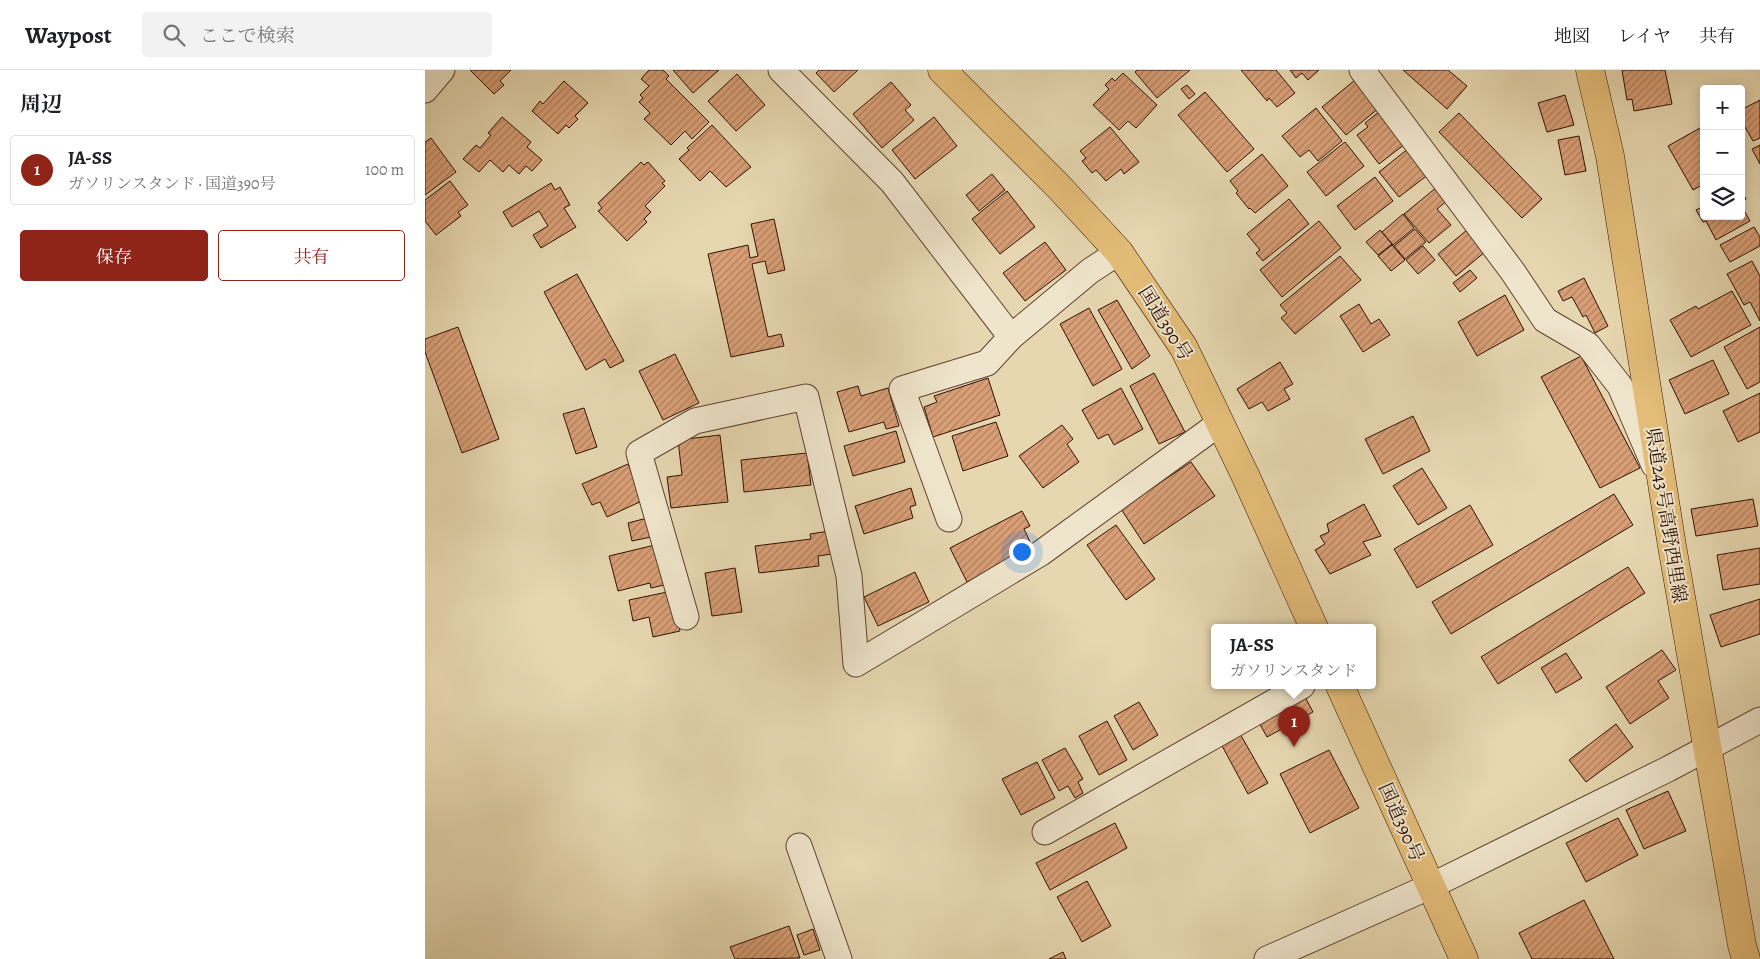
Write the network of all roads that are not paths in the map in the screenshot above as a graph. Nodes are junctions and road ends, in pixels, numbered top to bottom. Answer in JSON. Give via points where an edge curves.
{"nodes":[{"id":1,"x":442,"y":70,"type":"edge"},
{"id":2,"x":781,"y":70,"type":"edge"},
{"id":3,"x":942,"y":70,"type":"edge"},
{"id":4,"x":1362,"y":70,"type":"edge"},
{"id":5,"x":1589,"y":70,"type":"edge"},
{"id":6,"x":425,"y":90,"type":"edge"},
{"id":7,"x":1119,"y":252,"type":"junction"},
{"id":8,"x":1011,"y":337,"type":"junction"},
{"id":9,"x":1220,"y":423,"type":"junction"},
{"id":10,"x":1662,"y":483,"type":"junction"},
{"id":11,"x":949,"y":519,"type":"dead end"},
{"id":12,"x":686,"y":617,"type":"dead end"},
{"id":13,"x":1312,"y":624,"type":"edge"},
{"id":14,"x":1297,"y":689,"type":"edge"},
{"id":15,"x":1341,"y":689,"type":"edge"},
{"id":16,"x":1760,"y":720,"type":"edge"},
{"id":17,"x":1708,"y":748,"type":"junction"},
{"id":18,"x":1045,"y":832,"type":"dead end"},
{"id":19,"x":799,"y":846,"type":"dead end"},
{"id":20,"x":1431,"y":886,"type":"junction"},
{"id":21,"x":839,"y":959,"type":"edge"},
{"id":22,"x":1267,"y":959,"type":"edge"},
{"id":23,"x":1464,"y":959,"type":"edge"},
{"id":24,"x":1747,"y":959,"type":"edge"}],
"edges":[{"from":1,"to":6,"type":"street"},
{"from":2,"to":8,"type":"street","via":[[893,182]]},
{"from":3,"to":7,"type":"main road","name":"国道390号"},
{"from":4,"to":10,"type":"street","via":[[1513,272],[1545,320],[1588,345],[1620,386]]},
{"from":5,"to":10,"type":"main road","name":"県道243号高野西里線","via":[[1610,156]]},
{"from":7,"to":8,"type":"street","via":[[1090,271]]},
{"from":7,"to":9,"type":"main road","name":"国道390号","via":[[1184,348]]},
{"from":8,"to":11,"type":"street","via":[[987,363],[902,389]]},
{"from":9,"to":12,"type":"street","via":[[1041,553],[856,664],[849,576],[806,397],[695,421],[639,453]]},
{"from":9,"to":13,"type":"main road","name":"国道390号"},
{"from":10,"to":17,"type":"main road","name":"県道243号高野西里線"},
{"from":14,"to":18,"type":"street"},
{"from":15,"to":20,"type":"main road","name":"国道390号"},
{"from":16,"to":17,"type":"street"},
{"from":17,"to":20,"type":"street"},
{"from":17,"to":24,"type":"main road","name":"県道243号高野西里線","via":[[1725,854]]},
{"from":19,"to":21,"type":"street"},
{"from":20,"to":22,"type":"street"},
{"from":20,"to":23,"type":"main road","name":"国道390号"}]}
